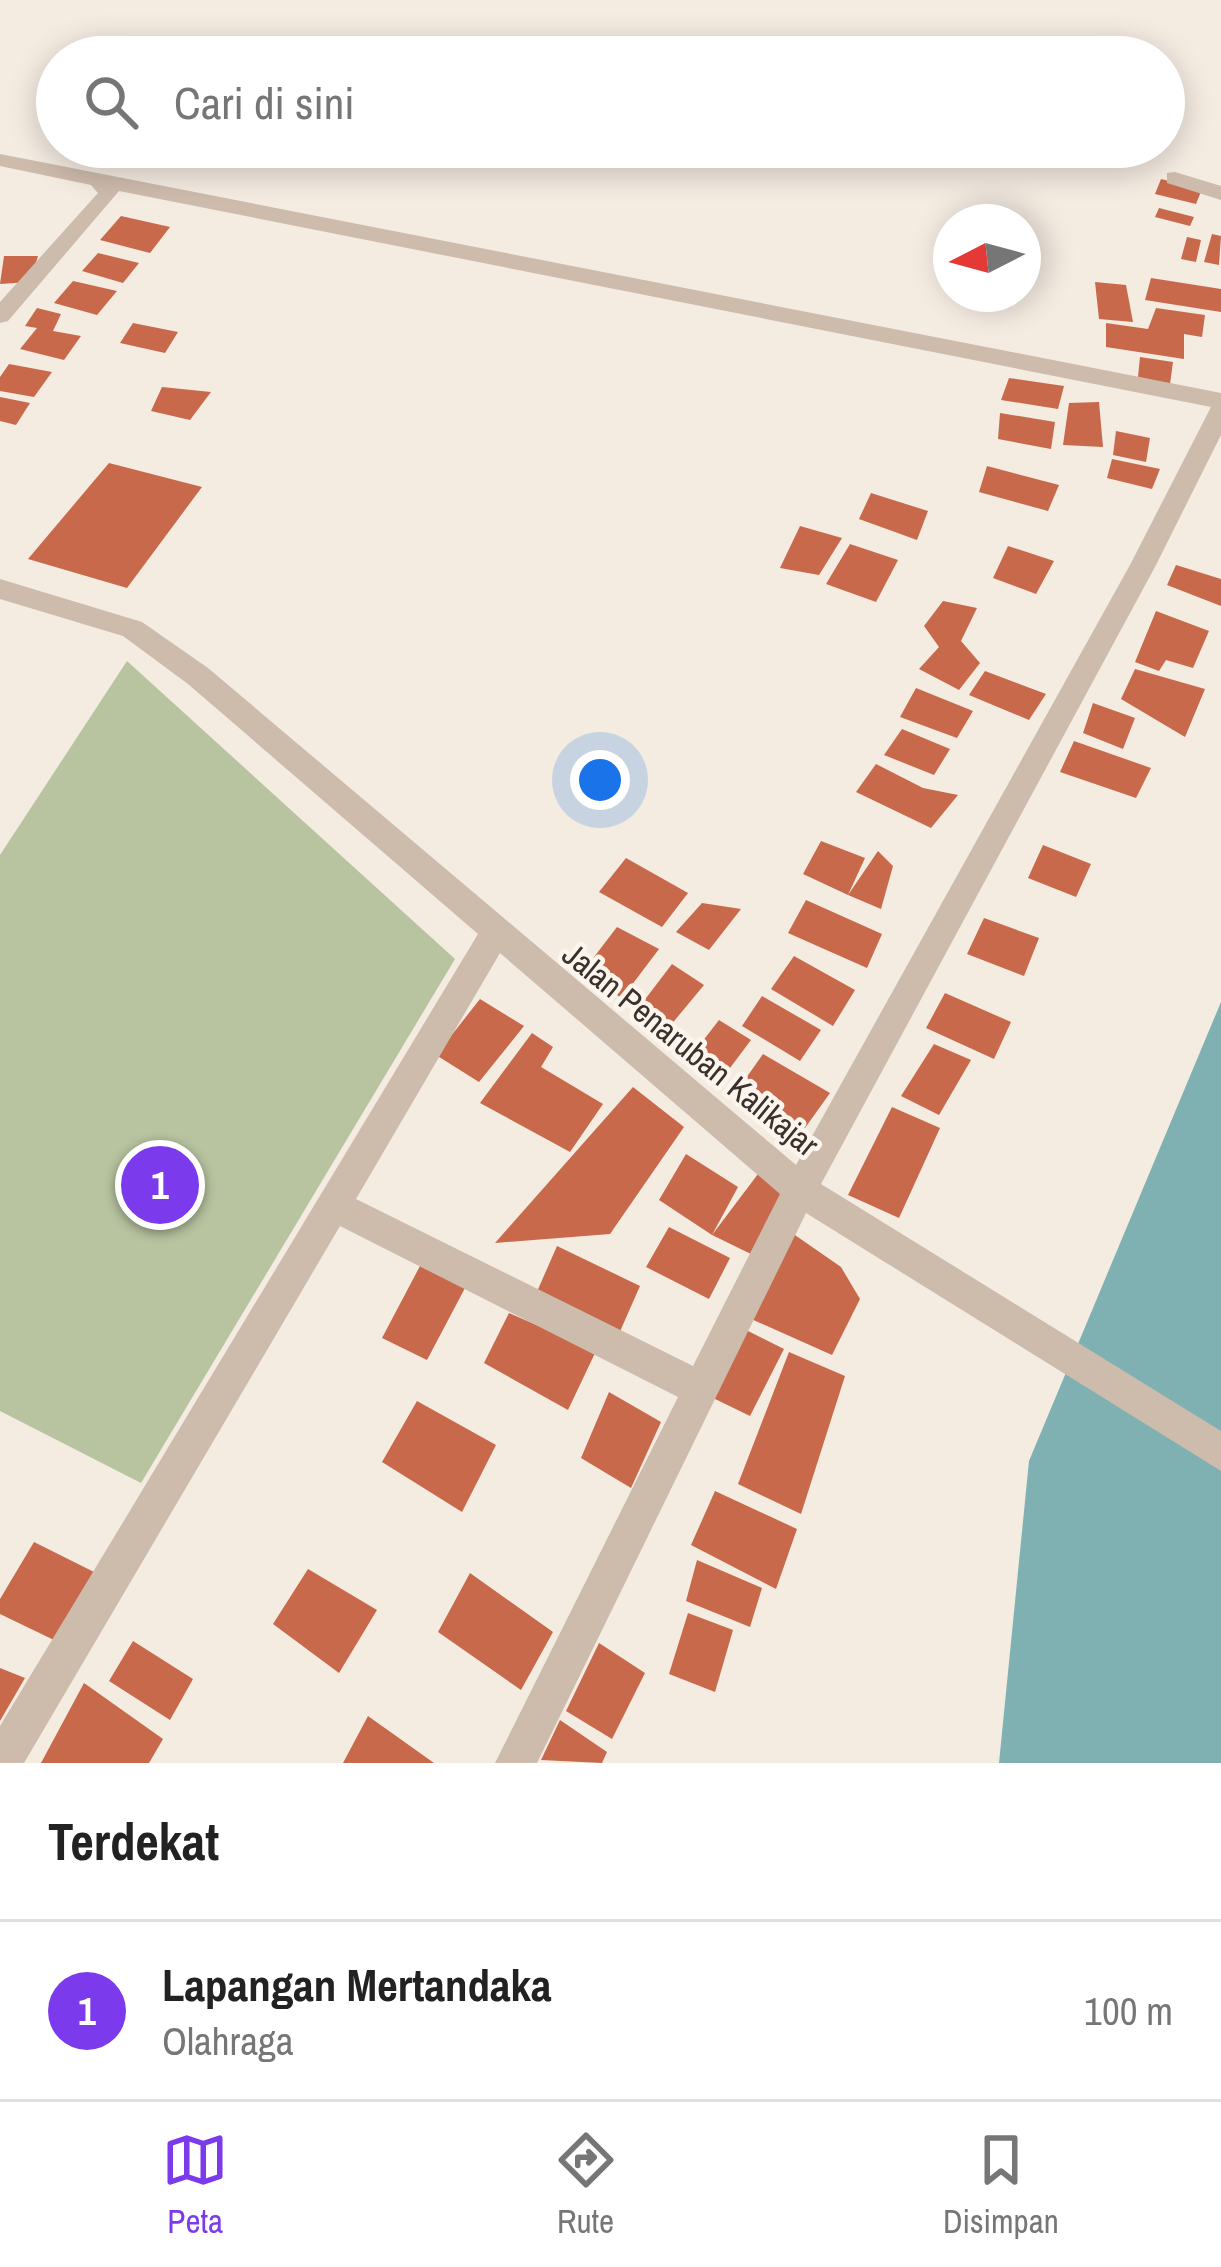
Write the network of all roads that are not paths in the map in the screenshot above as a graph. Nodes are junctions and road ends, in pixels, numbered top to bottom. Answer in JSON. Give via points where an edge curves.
{"nodes":[{"id":1,"x":0,"y":160,"type":"edge"},
{"id":2,"x":36,"y":167,"type":"edge"},
{"id":3,"x":39,"y":168,"type":"edge"},
{"id":4,"x":1175,"y":178,"type":"dead end"},
{"id":5,"x":98,"y":180,"type":"junction"},
{"id":6,"x":1221,"y":193,"type":"edge"},
{"id":7,"x":0,"y":316,"type":"edge"},
{"id":8,"x":1221,"y":401,"type":"edge"},
{"id":9,"x":1221,"y":411,"type":"edge"},
{"id":10,"x":0,"y":589,"type":"edge"},
{"id":11,"x":495,"y":934,"type":"junction"},
{"id":12,"x":800,"y":1190,"type":"junction"},
{"id":13,"x":333,"y":1205,"type":"junction"},
{"id":14,"x":699,"y":1388,"type":"junction"},
{"id":15,"x":1221,"y":1452,"type":"edge"},
{"id":16,"x":1,"y":1763,"type":"edge"},
{"id":17,"x":515,"y":1763,"type":"edge"}],
"edges":[{"from":1,"to":2,"type":"street"},
{"from":3,"to":5,"type":"street"},
{"from":4,"to":6,"type":"street"},
{"from":5,"to":7,"type":"street","via":[[110,194]]},
{"from":5,"to":8,"type":"street"},
{"from":9,"to":12,"type":"street","name":"Jalan Penaruban Kalikajar"},
{"from":10,"to":11,"type":"street","name":"Jalan Penaruban Kalikajar","via":[[87,611],[148,641]]},
{"from":11,"to":12,"type":"street","name":"Jalan Penaruban Kalikajar"},
{"from":11,"to":13,"type":"street"},
{"from":12,"to":14,"type":"street"},
{"from":12,"to":15,"type":"street"},
{"from":13,"to":14,"type":"street"},
{"from":13,"to":16,"type":"street"},
{"from":14,"to":17,"type":"street"}]}
